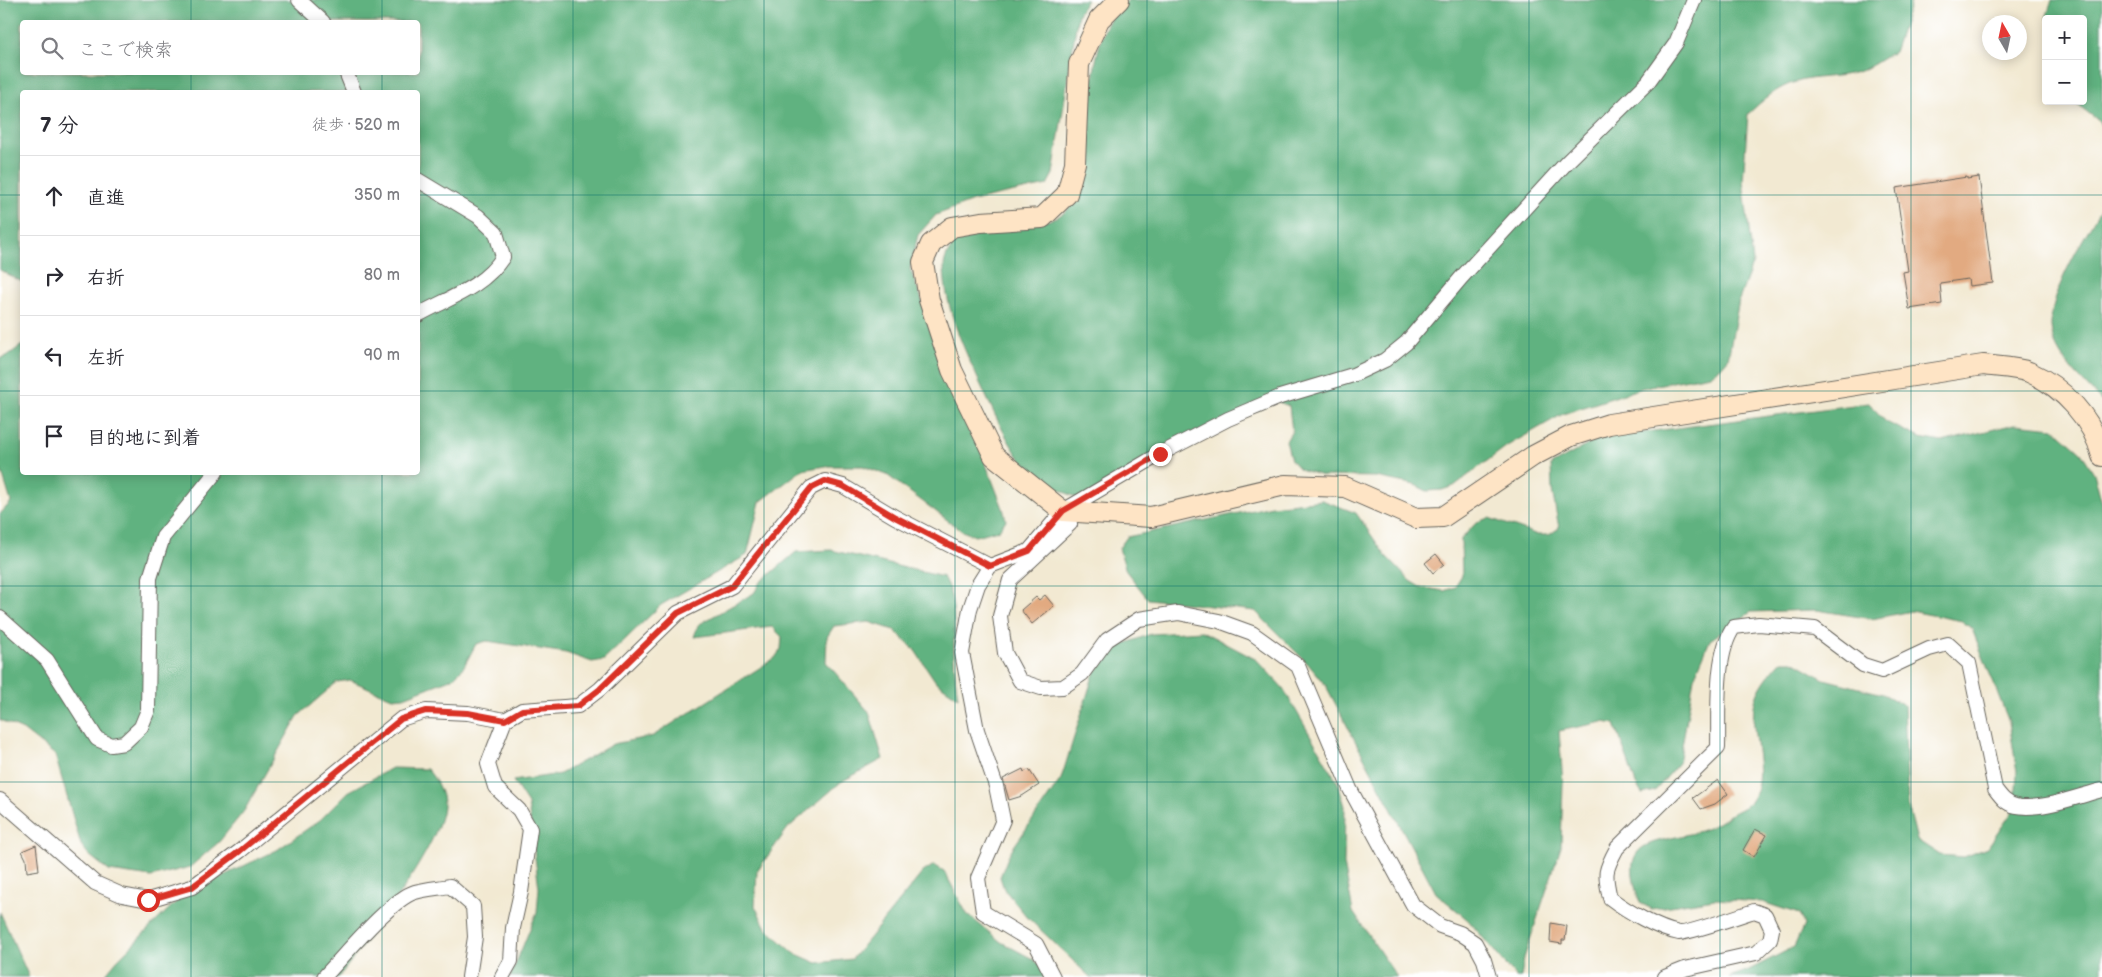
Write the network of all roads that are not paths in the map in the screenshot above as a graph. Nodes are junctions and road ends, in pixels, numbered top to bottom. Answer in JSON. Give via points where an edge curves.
{"nodes":[{"id":1,"x":299,"y":0,"type":"edge"},
{"id":2,"x":1119,"y":0,"type":"edge"},
{"id":3,"x":1694,"y":0,"type":"edge"},
{"id":4,"x":320,"y":20,"type":"edge"},
{"id":5,"x":347,"y":75,"type":"edge"},
{"id":6,"x":353,"y":90,"type":"edge"},
{"id":7,"x":420,"y":181,"type":"edge"},
{"id":8,"x":420,"y":314,"type":"edge"},
{"id":9,"x":2102,"y":456,"type":"edge"},
{"id":10,"x":214,"y":475,"type":"edge"},
{"id":11,"x":1063,"y":511,"type":"junction"},
{"id":12,"x":990,"y":566,"type":"junction"},
{"id":13,"x":0,"y":618,"type":"edge"},
{"id":14,"x":505,"y":720,"type":"junction"},
{"id":15,"x":2102,"y":790,"type":"edge"},
{"id":16,"x":0,"y":800,"type":"edge"},
{"id":17,"x":324,"y":977,"type":"edge"},
{"id":18,"x":469,"y":977,"type":"edge"},
{"id":19,"x":502,"y":977,"type":"edge"},
{"id":20,"x":1053,"y":977,"type":"edge"},
{"id":21,"x":1489,"y":977,"type":"edge"},
{"id":22,"x":1665,"y":977,"type":"edge"}],
"edges":[{"from":1,"to":4,"type":"street"},
{"from":2,"to":11,"type":"street","via":[[1099,20],[1079,64],[1075,163],[1066,194],[1042,218],[952,227],[931,244],[923,262],[929,300],[952,370],[994,456]]},
{"from":3,"to":11,"type":"street","via":[[1676,43],[1648,82],[1567,162],[1406,343],[1385,360],[1353,375],[1280,398],[1228,419],[1160,454]]},
{"from":5,"to":6,"type":"street"},
{"from":7,"to":8,"type":"street","via":[[478,216],[496,233],[503,257],[494,270],[473,287]]},
{"from":9,"to":11,"type":"street","via":[[2099,443],[2080,411],[2058,389],[2027,371],[1983,365],[1609,424],[1571,436],[1533,456],[1442,517],[1416,518],[1345,487],[1285,485],[1151,517]]},
{"from":10,"to":13,"type":"street","via":[[164,537],[150,578],[148,710],[141,727],[124,743],[111,746],[97,739],[47,660]]},
{"from":11,"to":12,"type":"street","via":[[1029,551]]},
{"from":11,"to":21,"type":"street","via":[[1070,524],[1010,580],[1000,616],[1005,653],[1020,681],[1041,688],[1063,687],[1082,674],[1107,640],[1139,619],[1178,613],[1219,621],[1252,633],[1298,666],[1350,789],[1413,905],[1440,926],[1475,943]]},
{"from":12,"to":14,"type":"street","via":[[843,486],[825,481],[811,488],[732,586],[678,613],[600,689],[578,706],[522,710]]},
{"from":12,"to":20,"type":"street","via":[[978,585],[970,609],[962,653],[977,730],[996,786],[1003,820],[978,878],[983,912],[1036,944]]},
{"from":14,"to":16,"type":"street","via":[[468,713],[426,711],[401,719],[192,887],[148,900],[122,895],[95,883]]},
{"from":14,"to":19,"type":"street","via":[[488,764],[495,787],[519,810],[530,830],[513,928],[511,961]]},
{"from":15,"to":22,"type":"street","via":[[2038,806],[2016,806],[2004,801],[1995,789],[1969,663],[1948,644],[1929,648],[1882,671],[1863,665],[1815,629],[1759,624],[1734,627],[1727,637],[1717,698],[1718,748],[1617,848],[1607,866],[1605,878],[1610,898],[1626,910],[1681,933],[1754,911],[1765,916],[1772,930],[1770,940],[1756,953],[1685,968]]},
{"from":17,"to":18,"type":"street","via":[[379,918],[402,900],[414,892],[450,886],[473,906],[475,937]]}]}
